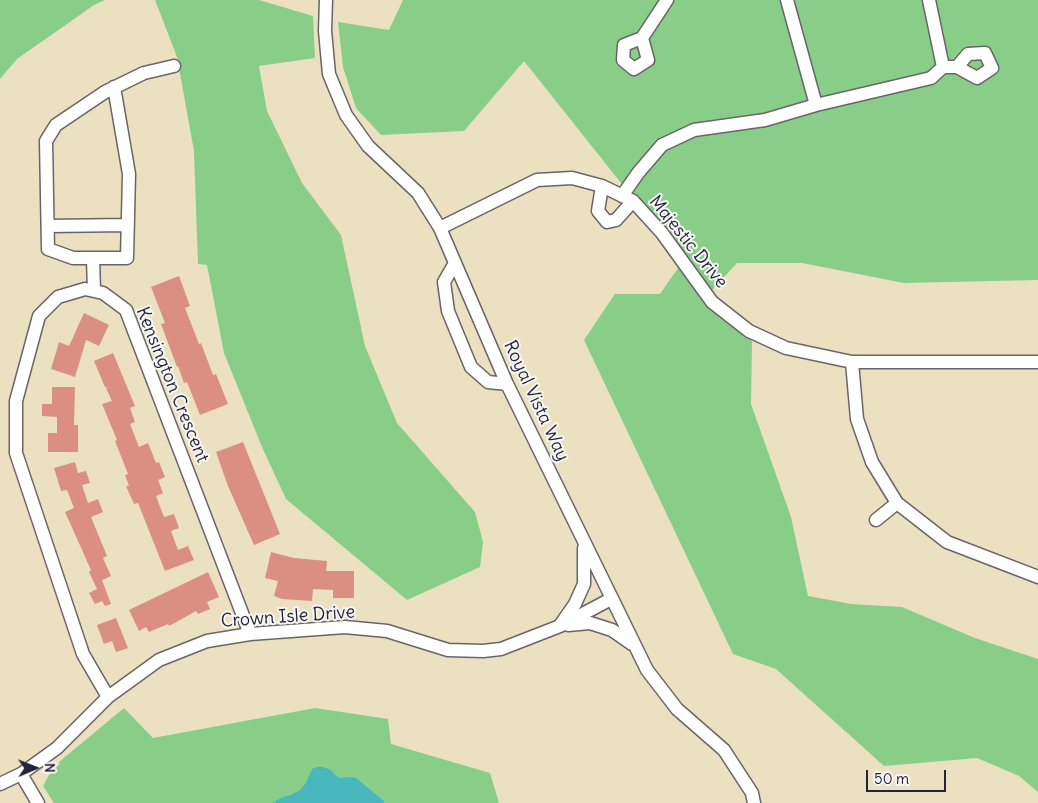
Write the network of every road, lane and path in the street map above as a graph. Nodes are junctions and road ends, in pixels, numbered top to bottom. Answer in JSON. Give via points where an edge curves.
{"nodes":[{"id":1,"x":326,"y":0,"type":"edge"},
{"id":2,"x":667,"y":0,"type":"edge"},
{"id":3,"x":787,"y":0,"type":"edge"},
{"id":4,"x":929,"y":0,"type":"edge"},
{"id":5,"x":642,"y":38,"type":"dead end"},
{"id":6,"x":174,"y":66,"type":"dead end"},
{"id":7,"x":943,"y":67,"type":"junction"},
{"id":8,"x":957,"y":67,"type":"dead end"},
{"id":9,"x":114,"y":87,"type":"junction"},
{"id":10,"x":816,"y":105,"type":"junction"},
{"id":11,"x":602,"y":186,"type":"junction"},
{"id":12,"x":628,"y":198,"type":"junction"},
{"id":13,"x":128,"y":225,"type":"junction"},
{"id":14,"x":48,"y":226,"type":"junction"},
{"id":15,"x":440,"y":228,"type":"junction"},
{"id":16,"x":93,"y":258,"type":"junction"},
{"id":17,"x":455,"y":263,"type":"junction"},
{"id":18,"x":94,"y":291,"type":"junction"},
{"id":19,"x":852,"y":362,"type":"junction"},
{"id":20,"x":1038,"y":362,"type":"edge"},
{"id":21,"x":507,"y":384,"type":"junction"},
{"id":22,"x":897,"y":503,"type":"junction"},
{"id":23,"x":876,"y":520,"type":"dead end"},
{"id":24,"x":584,"y":544,"type":"junction"},
{"id":25,"x":1038,"y":577,"type":"edge"},
{"id":26,"x":611,"y":599,"type":"junction"},
{"id":27,"x":560,"y":626,"type":"junction"},
{"id":28,"x":250,"y":634,"type":"junction"},
{"id":29,"x":634,"y":646,"type":"junction"},
{"id":30,"x":108,"y":697,"type":"junction"},
{"id":31,"x":21,"y":774,"type":"junction"},
{"id":32,"x":0,"y":784,"type":"edge"},
{"id":33,"x":38,"y":803,"type":"edge"},
{"id":34,"x":754,"y":803,"type":"edge"}],
"edges":[{"from":1,"to":15,"type":"street","name":"Royal Vista Way","via":[[329,74],[346,115],[368,146],[418,193]]},
{"from":2,"to":5,"type":"street"},
{"from":3,"to":10,"type":"street"},
{"from":4,"to":7,"type":"street"},
{"from":6,"to":9,"type":"street","via":[[144,73]]},
{"from":7,"to":8,"type":"street"},
{"from":7,"to":10,"type":"street","via":[[931,78]]},
{"from":9,"to":13,"type":"street","via":[[128,174]]},
{"from":9,"to":14,"type":"street","via":[[56,125],[46,141]]},
{"from":10,"to":12,"type":"street","via":[[765,120],[694,130],[662,145],[638,173]]},
{"from":11,"to":12,"type":"street","name":"Majestic Drive"},
{"from":11,"to":12,"type":"street","name":"Majestic Drive","via":[[598,211],[607,222],[616,220]]},
{"from":11,"to":15,"type":"street","name":"Majestic Drive","via":[[572,178],[538,180]]},
{"from":12,"to":19,"type":"street","name":"Majestic Drive","via":[[662,233],[712,302],[749,330],[786,348]]},
{"from":13,"to":14,"type":"street"},
{"from":13,"to":16,"type":"street","via":[[128,258]]},
{"from":14,"to":16,"type":"street","via":[[48,249],[73,258]]},
{"from":15,"to":17,"type":"street","name":"Royal Vista Way"},
{"from":16,"to":18,"type":"street"},
{"from":17,"to":21,"type":"street","name":"Royal Vista Way"},
{"from":17,"to":21,"type":"street","via":[[444,282],[448,311],[471,367],[488,382]]},
{"from":18,"to":28,"type":"street","name":"Kensington Crescent","via":[[103,293],[126,310]]},
{"from":18,"to":30,"type":"street","via":[[84,289],[58,297],[39,316],[16,401],[16,453],[83,654]]},
{"from":19,"to":20,"type":"street","name":"Majestic Drive"},
{"from":19,"to":22,"type":"street","via":[[857,419],[872,462]]},
{"from":21,"to":24,"type":"street","name":"Royal Vista Way"},
{"from":22,"to":23,"type":"street"},
{"from":22,"to":25,"type":"street","via":[[947,542]]},
{"from":24,"to":26,"type":"street","name":"Royal Vista Way"},
{"from":24,"to":27,"type":"street","via":[[584,584]]},
{"from":26,"to":27,"type":"street","name":"Crown Isle Drive"},
{"from":26,"to":29,"type":"street","name":"Royal Vista Way"},
{"from":27,"to":28,"type":"street","name":"Crown Isle Drive","via":[[501,649],[483,651],[448,650],[387,631],[345,627]]},
{"from":27,"to":29,"type":"street","via":[[590,623],[612,630]]},
{"from":28,"to":30,"type":"street","name":"Crown Isle Drive","via":[[207,641],[159,660]]},
{"from":29,"to":34,"type":"street","name":"Royal Vista Way","via":[[646,670],[677,709],[724,750],[752,793]]},
{"from":30,"to":31,"type":"street","name":"Crown Isle Drive","via":[[57,748]]},
{"from":31,"to":32,"type":"street","name":"Crown Isle Drive"},
{"from":31,"to":33,"type":"street"}]}
